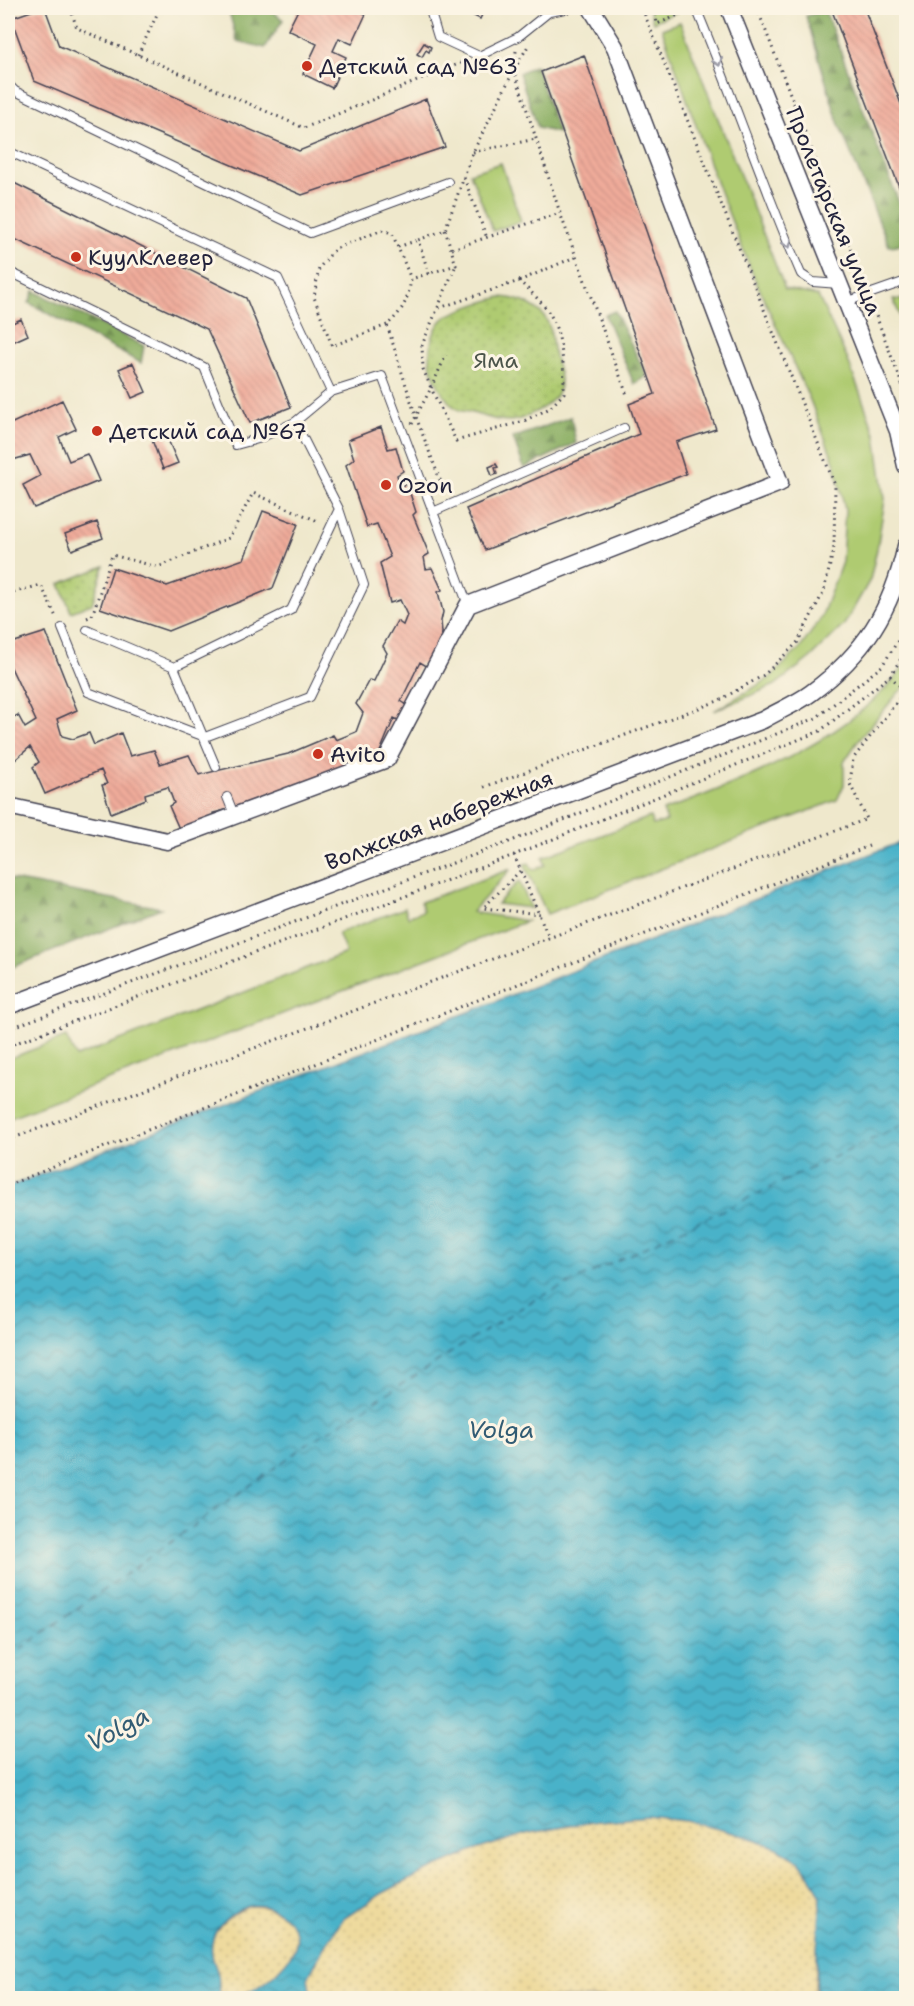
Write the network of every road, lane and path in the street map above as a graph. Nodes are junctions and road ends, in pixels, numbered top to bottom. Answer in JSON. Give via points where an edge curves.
{"nodes":[{"id":1,"x":16,"y":8,"type":"edge"},
{"id":2,"x":70,"y":8,"type":"edge"},
{"id":3,"x":160,"y":8,"type":"edge"},
{"id":4,"x":431,"y":8,"type":"edge"},
{"id":5,"x":571,"y":8,"type":"edge"},
{"id":6,"x":591,"y":8,"type":"edge"},
{"id":7,"x":642,"y":8,"type":"edge"},
{"id":8,"x":655,"y":8,"type":"edge"},
{"id":9,"x":679,"y":8,"type":"edge"},
{"id":10,"x":696,"y":8,"type":"edge"},
{"id":11,"x":729,"y":8,"type":"edge"},
{"id":12,"x":757,"y":8,"type":"edge"},
{"id":13,"x":8,"y":10,"type":"edge"},
{"id":14,"x":518,"y":37,"type":"junction"},
{"id":15,"x":531,"y":41,"type":"dead end"},
{"id":16,"x":138,"y":55,"type":"junction"},
{"id":17,"x":479,"y":56,"type":"junction"},
{"id":18,"x":514,"y":70,"type":"junction"},
{"id":19,"x":8,"y":84,"type":"edge"},
{"id":20,"x":536,"y":139,"type":"junction"},
{"id":21,"x":8,"y":151,"type":"edge"},
{"id":22,"x":473,"y":152,"type":"junction"},
{"id":23,"x":464,"y":178,"type":"junction"},
{"id":24,"x":448,"y":182,"type":"dead end"},
{"id":25,"x":560,"y":213,"type":"junction"},
{"id":26,"x":445,"y":230,"type":"junction"},
{"id":27,"x":487,"y":238,"type":"junction"},
{"id":28,"x":417,"y":240,"type":"junction"},
{"id":29,"x":398,"y":247,"type":"junction"},
{"id":30,"x":452,"y":249,"type":"junction"},
{"id":31,"x":576,"y":256,"type":"junction"},
{"id":32,"x":456,"y":265,"type":"junction"},
{"id":33,"x":8,"y":271,"type":"edge"},
{"id":34,"x":429,"y":274,"type":"junction"},
{"id":35,"x":411,"y":279,"type":"junction"},
{"id":36,"x":519,"y":281,"type":"junction"},
{"id":37,"x":906,"y":281,"type":"edge"},
{"id":38,"x":839,"y":284,"type":"junction"},
{"id":39,"x":868,"y":295,"type":"junction"},
{"id":40,"x":846,"y":302,"type":"junction"},
{"id":41,"x":438,"y":308,"type":"junction"},
{"id":42,"x":387,"y":325,"type":"junction"},
{"id":43,"x":446,"y":355,"type":"dead end"},
{"id":44,"x":431,"y":388,"type":"junction"},
{"id":45,"x":331,"y":392,"type":"junction"},
{"id":46,"x":627,"y":395,"type":"dead end"},
{"id":47,"x":906,"y":396,"type":"edge"},
{"id":48,"x":416,"y":417,"type":"junction"},
{"id":49,"x":295,"y":422,"type":"junction"},
{"id":50,"x":624,"y":428,"type":"dead end"},
{"id":51,"x":405,"y":437,"type":"junction"},
{"id":52,"x":906,"y":466,"type":"edge"},
{"id":53,"x":450,"y":505,"type":"junction"},
{"id":54,"x":339,"y":509,"type":"junction"},
{"id":55,"x":434,"y":512,"type":"junction"},
{"id":56,"x":330,"y":526,"type":"junction"},
{"id":57,"x":906,"y":546,"type":"edge"},
{"id":58,"x":8,"y":594,"type":"edge"},
{"id":59,"x":468,"y":605,"type":"junction"},
{"id":60,"x":62,"y":628,"type":"junction"},
{"id":61,"x":87,"y":630,"type":"dead end"},
{"id":62,"x":906,"y":651,"type":"edge"},
{"id":63,"x":174,"y":667,"type":"junction"},
{"id":64,"x":890,"y":676,"type":"junction"},
{"id":65,"x":905,"y":690,"type":"edge"},
{"id":66,"x":205,"y":737,"type":"junction"},
{"id":67,"x":216,"y":767,"type":"dead end"},
{"id":68,"x":484,"y":788,"type":"dead end"},
{"id":69,"x":228,"y":797,"type":"dead end"},
{"id":70,"x":8,"y":806,"type":"edge"},
{"id":71,"x":236,"y":817,"type":"junction"},
{"id":72,"x":869,"y":846,"type":"dead end"},
{"id":73,"x":514,"y":855,"type":"junction"},
{"id":74,"x":520,"y":871,"type":"junction"},
{"id":75,"x":540,"y":914,"type":"junction"},
{"id":76,"x":549,"y":938,"type":"junction"},
{"id":77,"x":8,"y":1006,"type":"edge"},
{"id":78,"x":8,"y":1046,"type":"edge"},
{"id":79,"x":8,"y":1140,"type":"edge"},
{"id":80,"x":8,"y":1183,"type":"edge"}],
"edges":[{"from":1,"to":13,"type":"path"},
{"from":2,"to":16,"type":"path","via":[[77,28]]},
{"from":3,"to":16,"type":"path"},
{"from":4,"to":17,"type":"lane","via":[[438,37]]},
{"from":5,"to":14,"type":"lane","via":[[549,12]]},
{"from":6,"to":59,"type":"street","via":[[615,46],[780,483]]},
{"from":7,"to":68,"type":"path","via":[[835,485],[834,547],[824,591],[797,643],[764,675],[718,700]]},
{"from":8,"to":9,"type":"path","via":[[657,24],[683,13]]},
{"from":10,"to":38,"type":"lane","one_way":true,"via":[[801,274],[813,282]]},
{"from":11,"to":38,"type":"street","name":"Пролетарская улица"},
{"from":12,"to":39,"type":"path"},
{"from":14,"to":17,"type":"lane"},
{"from":14,"to":18,"type":"path"},
{"from":15,"to":18,"type":"path"},
{"from":16,"to":17,"type":"path","via":[[304,128]]},
{"from":18,"to":20,"type":"path"},
{"from":18,"to":22,"type":"path"},
{"from":19,"to":24,"type":"lane","via":[[15,91],[310,233]]},
{"from":20,"to":22,"type":"path"},
{"from":20,"to":25,"type":"path"},
{"from":21,"to":45,"type":"lane","via":[[278,278]]},
{"from":22,"to":23,"type":"path"},
{"from":23,"to":26,"type":"path"},
{"from":23,"to":27,"type":"path"},
{"from":25,"to":27,"type":"path"},
{"from":25,"to":31,"type":"path"},
{"from":26,"to":28,"type":"path"},
{"from":26,"to":30,"type":"path"},
{"from":27,"to":30,"type":"path"},
{"from":28,"to":29,"type":"path"},
{"from":28,"to":34,"type":"path"},
{"from":29,"to":35,"type":"path"},
{"from":29,"to":42,"type":"path","via":[[392,233],[382,230],[335,249],[319,268],[314,297],[332,346]]},
{"from":30,"to":32,"type":"path"},
{"from":31,"to":36,"type":"path"},
{"from":31,"to":46,"type":"path"},
{"from":32,"to":34,"type":"path"},
{"from":32,"to":41,"type":"path"},
{"from":33,"to":49,"type":"lane","via":[[204,367],[236,445]]},
{"from":34,"to":35,"type":"path"},
{"from":35,"to":42,"type":"path","via":[[409,296],[399,315]]},
{"from":36,"to":41,"type":"path"},
{"from":36,"to":44,"type":"path","via":[[552,319],[564,360],[564,393],[550,408],[524,422],[456,441]]},
{"from":37,"to":39,"type":"lane"},
{"from":38,"to":40,"type":"street","name":"Пролетарская улица"},
{"from":39,"to":40,"type":"lane"},
{"from":39,"to":47,"type":"path"},
{"from":40,"to":52,"type":"street","name":"Пролетарская улица","via":[[898,430]]},
{"from":41,"to":44,"type":"path","via":[[422,345],[423,369]]},
{"from":42,"to":48,"type":"path"},
{"from":43,"to":44,"type":"path"},
{"from":44,"to":48,"type":"path"},
{"from":45,"to":49,"type":"lane"},
{"from":45,"to":51,"type":"lane","via":[[382,376]]},
{"from":48,"to":51,"type":"path"},
{"from":48,"to":53,"type":"path"},
{"from":49,"to":54,"type":"lane"},
{"from":50,"to":53,"type":"lane"},
{"from":51,"to":55,"type":"lane"},
{"from":53,"to":55,"type":"lane"},
{"from":54,"to":56,"type":"lane"},
{"from":54,"to":66,"type":"lane","via":[[364,585],[310,697]]},
{"from":55,"to":59,"type":"lane"},
{"from":56,"to":60,"type":"path","via":[[253,493],[229,538],[158,567],[112,555],[92,616]]},
{"from":56,"to":63,"type":"lane","via":[[291,610]]},
{"from":57,"to":77,"type":"street","name":"Волжская набережная","via":[[885,611],[866,641],[840,670],[809,694],[763,720]]},
{"from":58,"to":60,"type":"path","via":[[41,585]]},
{"from":59,"to":71,"type":"street","via":[[387,759]]},
{"from":60,"to":66,"type":"lane","via":[[88,692]]},
{"from":61,"to":63,"type":"lane"},
{"from":62,"to":64,"type":"path"},
{"from":63,"to":66,"type":"lane"},
{"from":64,"to":65,"type":"path"},
{"from":64,"to":73,"type":"path","via":[[819,731]]},
{"from":65,"to":76,"type":"path","via":[[853,759],[850,784],[867,819]]},
{"from":66,"to":67,"type":"lane"},
{"from":69,"to":71,"type":"lane"},
{"from":70,"to":71,"type":"street","via":[[168,841]]},
{"from":72,"to":80,"type":"path"},
{"from":73,"to":74,"type":"path"},
{"from":73,"to":78,"type":"path"},
{"from":74,"to":75,"type":"path"},
{"from":74,"to":75,"type":"path","via":[[483,908]]},
{"from":75,"to":76,"type":"path"},
{"from":76,"to":79,"type":"path"}]}
